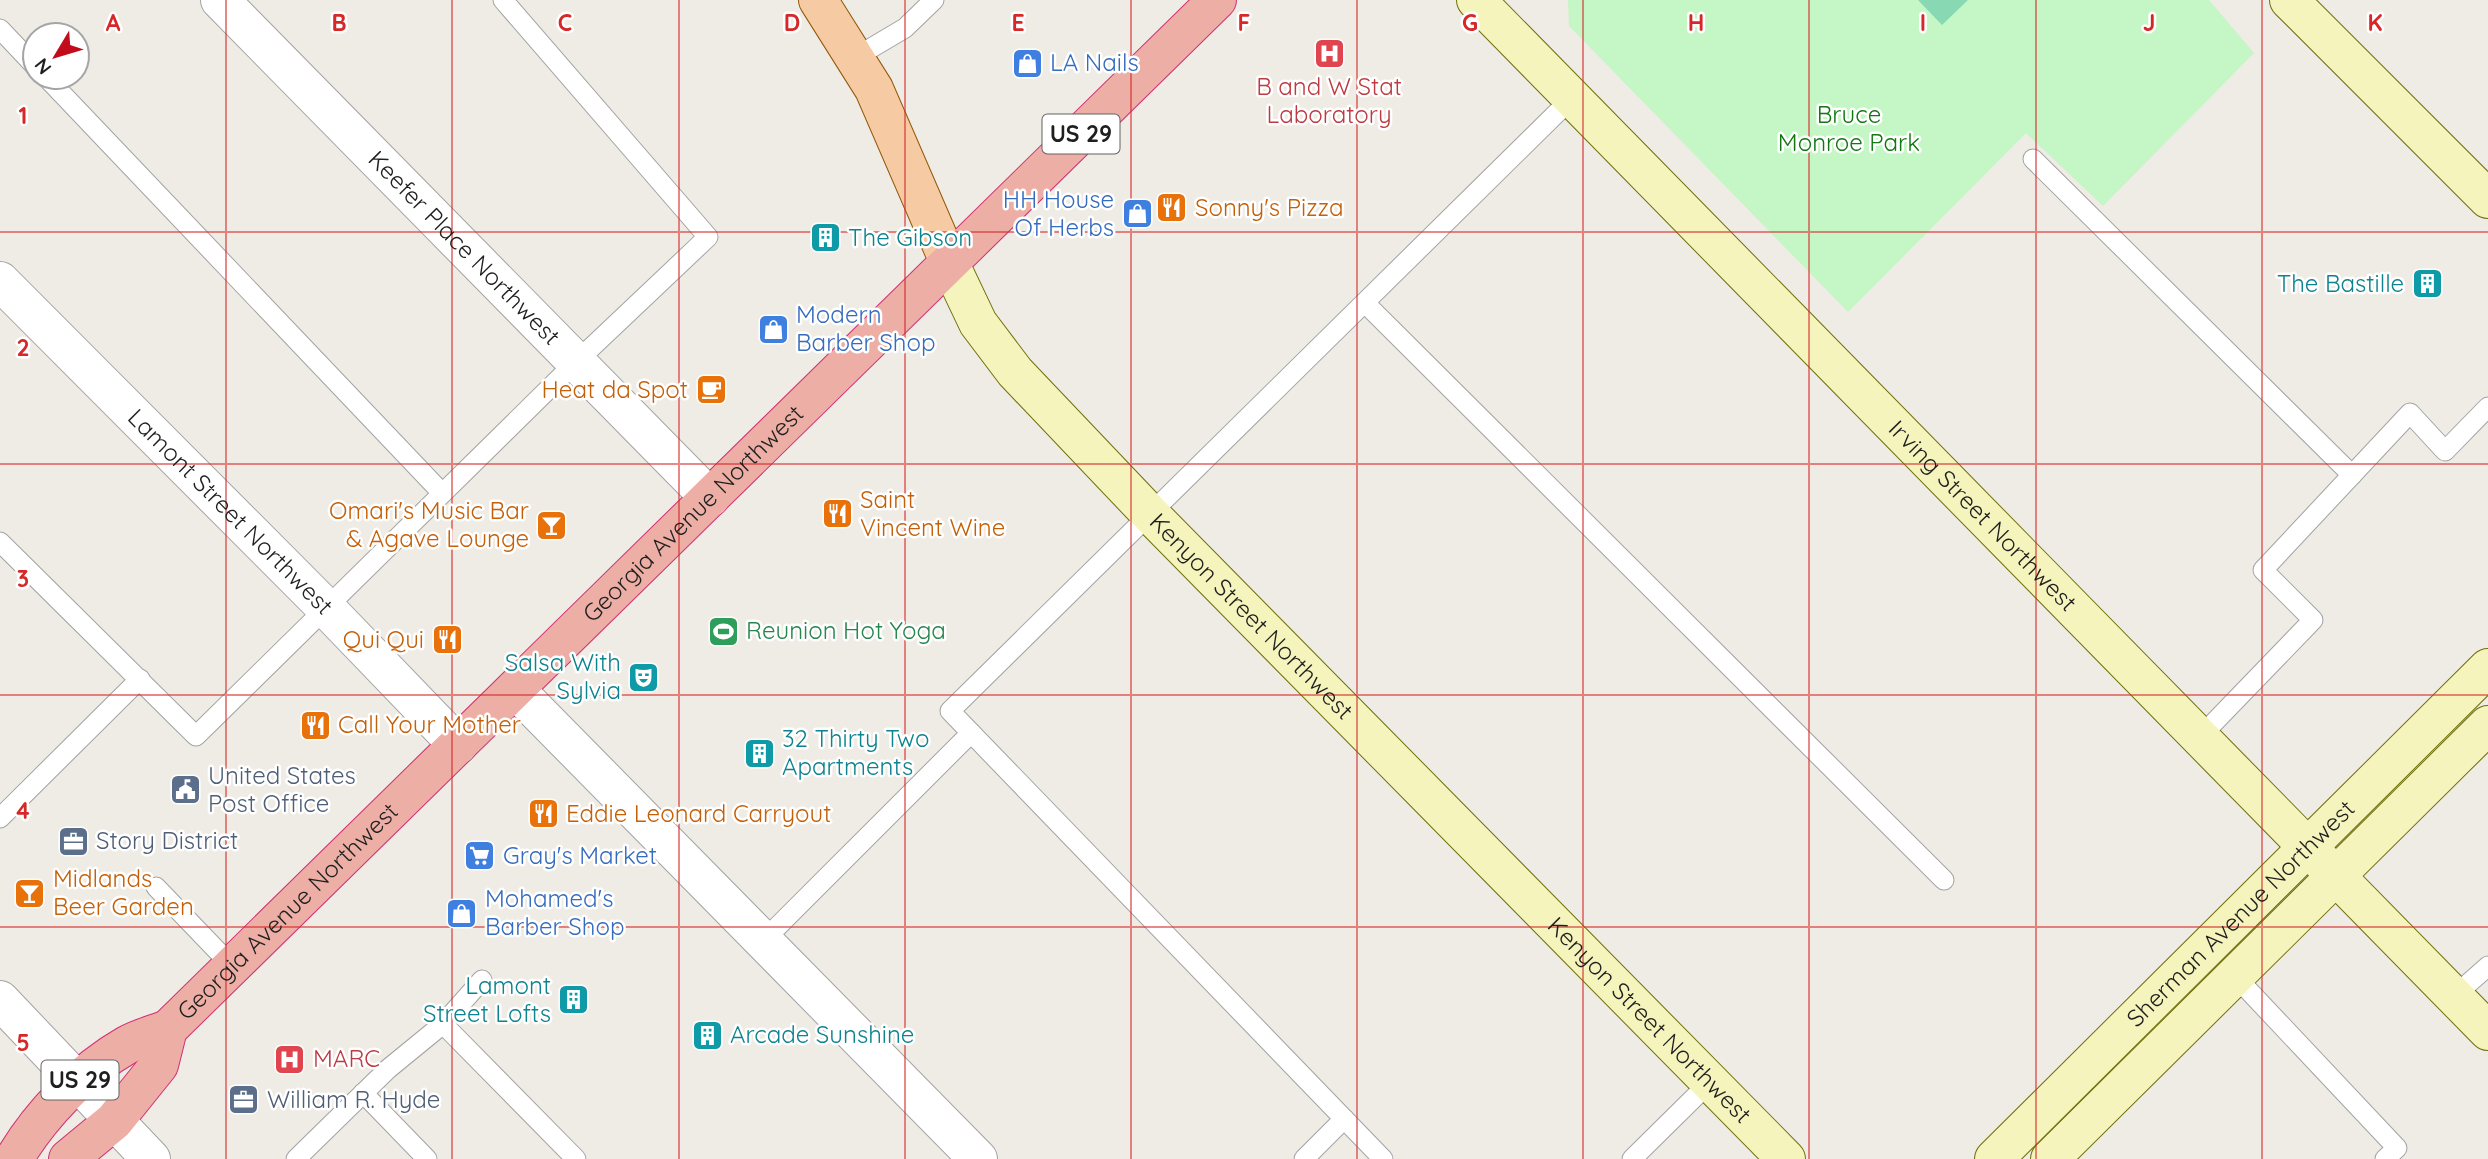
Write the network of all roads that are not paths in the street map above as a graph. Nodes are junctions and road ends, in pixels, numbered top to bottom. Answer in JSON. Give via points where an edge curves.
{"nodes":[{"id":1,"x":220,"y":0,"type":"edge"},
{"id":2,"x":503,"y":0,"type":"edge"},
{"id":3,"x":818,"y":0,"type":"edge"},
{"id":4,"x":934,"y":0,"type":"edge"},
{"id":5,"x":1217,"y":0,"type":"edge"},
{"id":6,"x":1476,"y":0,"type":"edge"},
{"id":7,"x":2289,"y":0,"type":"edge"},
{"id":8,"x":0,"y":29,"type":"edge"},
{"id":9,"x":21,"y":51,"type":"edge"},
{"id":10,"x":856,"y":57,"type":"junction"},
{"id":11,"x":59,"y":91,"type":"edge"},
{"id":12,"x":1572,"y":98,"type":"junction"},
{"id":13,"x":2033,"y":159,"type":"dead end"},
{"id":14,"x":2488,"y":199,"type":"edge"},
{"id":15,"x":949,"y":262,"type":"junction"},
{"id":16,"x":0,"y":281,"type":"edge"},
{"id":17,"x":1366,"y":304,"type":"junction"},
{"id":18,"x":576,"y":362,"type":"junction"},
{"id":19,"x":2488,"y":407,"type":"edge"},
{"id":20,"x":2352,"y":475,"type":"junction"},
{"id":21,"x":442,"y":493,"type":"junction"},
{"id":22,"x":710,"y":498,"type":"junction"},
{"id":23,"x":1151,"y":515,"type":"junction"},
{"id":24,"x":0,"y":542,"type":"edge"},
{"id":25,"x":325,"y":607,"type":"junction"},
{"id":26,"x":2488,"y":668,"type":"edge"},
{"id":27,"x":141,"y":679,"type":"junction"},
{"id":28,"x":515,"y":689,"type":"junction"},
{"id":29,"x":2488,"y":725,"type":"edge"},
{"id":30,"x":971,"y":733,"type":"junction"},
{"id":31,"x":2200,"y":737,"type":"junction"},
{"id":32,"x":458,"y":745,"type":"junction"},
{"id":33,"x":0,"y":818,"type":"edge"},
{"id":34,"x":2308,"y":847,"type":"junction"},
{"id":35,"x":2334,"y":875,"type":"junction"},
{"id":36,"x":1944,"y":880,"type":"dead end"},
{"id":37,"x":156,"y":887,"type":"dead end"},
{"id":38,"x":764,"y":940,"type":"junction"},
{"id":39,"x":2488,"y":965,"type":"edge"},
{"id":40,"x":232,"y":966,"type":"junction"},
{"id":41,"x":2234,"y":975,"type":"junction"},
{"id":42,"x":482,"y":980,"type":"dead end"},
{"id":43,"x":2454,"y":996,"type":"junction"},
{"id":44,"x":0,"y":1000,"type":"edge"},
{"id":45,"x":443,"y":1024,"type":"junction"},
{"id":46,"x":168,"y":1029,"type":"junction"},
{"id":47,"x":2488,"y":1031,"type":"edge"},
{"id":48,"x":77,"y":1082,"type":"junction"},
{"id":49,"x":1710,"y":1082,"type":"junction"},
{"id":50,"x":363,"y":1093,"type":"junction"},
{"id":51,"x":1344,"y":1119,"type":"junction"},
{"id":52,"x":114,"y":1121,"type":"junction"},
{"id":53,"x":15,"y":1159,"type":"edge"},
{"id":54,"x":68,"y":1159,"type":"edge"},
{"id":55,"x":150,"y":1159,"type":"edge"},
{"id":56,"x":296,"y":1159,"type":"edge"},
{"id":57,"x":427,"y":1159,"type":"edge"},
{"id":58,"x":576,"y":1159,"type":"edge"},
{"id":59,"x":978,"y":1159,"type":"edge"},
{"id":60,"x":1304,"y":1159,"type":"edge"},
{"id":61,"x":1383,"y":1159,"type":"edge"},
{"id":62,"x":1632,"y":1159,"type":"edge"},
{"id":63,"x":1786,"y":1159,"type":"edge"},
{"id":64,"x":1994,"y":1159,"type":"edge"},
{"id":65,"x":2050,"y":1159,"type":"edge"},
{"id":66,"x":2385,"y":1159,"type":"edge"}],
"edges":[{"from":1,"to":18,"type":"street","name":"Keefer Place Northwest"},
{"from":2,"to":18,"type":"lane","via":[[708,237]]},
{"from":3,"to":10,"type":"main road","name":"Kenyon Street Northwest"},
{"from":4,"to":10,"type":"lane","via":[[905,28]]},
{"from":5,"to":15,"type":"highway","name":"Georgia Avenue Northwest","number":"US 29"},
{"from":6,"to":12,"type":"main road","name":"Irving Street Northwest"},
{"from":7,"to":14,"type":"main road"},
{"from":8,"to":9,"type":"lane"},
{"from":10,"to":15,"type":"main road","name":"Kenyon Street Northwest","via":[[892,127]]},
{"from":11,"to":21,"type":"lane"},
{"from":12,"to":17,"type":"lane"},
{"from":12,"to":31,"type":"main road","name":"Irving Street Northwest"},
{"from":13,"to":20,"type":"lane"},
{"from":15,"to":22,"type":"highway","name":"Georgia Avenue Northwest","number":"US 29"},
{"from":15,"to":23,"type":"main road","name":"Kenyon Street Northwest","via":[[978,323],[1002,356]]},
{"from":16,"to":25,"type":"street","name":"Lamont Street Northwest"},
{"from":17,"to":23,"type":"lane"},
{"from":17,"to":36,"type":"lane"},
{"from":18,"to":21,"type":"lane"},
{"from":18,"to":22,"type":"street","name":"Keefer Place Northwest"},
{"from":19,"to":20,"type":"lane","via":[[2445,451],[2410,413]]},
{"from":20,"to":31,"type":"lane","via":[[2263,570],[2313,620]]},
{"from":21,"to":25,"type":"lane"},
{"from":22,"to":28,"type":"highway","name":"Georgia Avenue Northwest","number":"US 29"},
{"from":23,"to":30,"type":"lane","via":[[950,710]]},
{"from":23,"to":49,"type":"main road","name":"Kenyon Street Northwest"},
{"from":24,"to":27,"type":"lane"},
{"from":25,"to":27,"type":"lane","via":[[196,736]]},
{"from":25,"to":32,"type":"street","name":"Lamont Street Northwest"},
{"from":26,"to":34,"type":"main road","name":"Sherman Avenue Northwest"},
{"from":27,"to":33,"type":"lane"},
{"from":28,"to":32,"type":"highway","name":"Georgia Avenue Northwest","number":"US 29"},
{"from":28,"to":38,"type":"street"},
{"from":29,"to":35,"type":"main road","name":"Sherman Avenue Northwest"},
{"from":30,"to":38,"type":"lane"},
{"from":30,"to":51,"type":"lane"},
{"from":31,"to":34,"type":"main road","name":"Irving Street Northwest"},
{"from":32,"to":40,"type":"highway","name":"Georgia Avenue Northwest","number":"US 29"},
{"from":34,"to":35,"type":"main road","name":"Irving Street Northwest"},
{"from":34,"to":64,"type":"main road","name":"Sherman Avenue Northwest"},
{"from":35,"to":41,"type":"main road","name":"Sherman Avenue Northwest"},
{"from":35,"to":43,"type":"main road","name":"Irving Street Northwest"},
{"from":37,"to":40,"type":"lane"},
{"from":38,"to":59,"type":"street"},
{"from":39,"to":43,"type":"lane"},
{"from":40,"to":46,"type":"highway","name":"Georgia Avenue Northwest","number":"US 29"},
{"from":41,"to":65,"type":"main road","name":"Sherman Avenue Northwest"},
{"from":41,"to":66,"type":"lane","via":[[2397,1148]]},
{"from":42,"to":45,"type":"lane"},
{"from":43,"to":47,"type":"main road","name":"Irving Street Northwest"},
{"from":44,"to":48,"type":"street"},
{"from":45,"to":50,"type":"lane"},
{"from":45,"to":58,"type":"lane"},
{"from":46,"to":48,"type":"highway","name":"Georgia Avenue Northwest","number":"US 29","via":[[127,1045]]},
{"from":46,"to":52,"type":"highway","name":"Georgia Avenue Northwest","number":"US 29","via":[[159,1065]]},
{"from":48,"to":52,"type":"street"},
{"from":48,"to":53,"type":"highway","name":"Georgia Avenue Northwest","number":"US 29"},
{"from":49,"to":62,"type":"lane"},
{"from":49,"to":63,"type":"main road","name":"Kenyon Street Northwest"},
{"from":50,"to":56,"type":"lane"},
{"from":50,"to":57,"type":"lane"},
{"from":51,"to":60,"type":"lane"},
{"from":51,"to":61,"type":"lane"},
{"from":52,"to":54,"type":"highway","name":"Georgia Avenue Northwest","number":"US 29"},
{"from":52,"to":55,"type":"street"}]}
